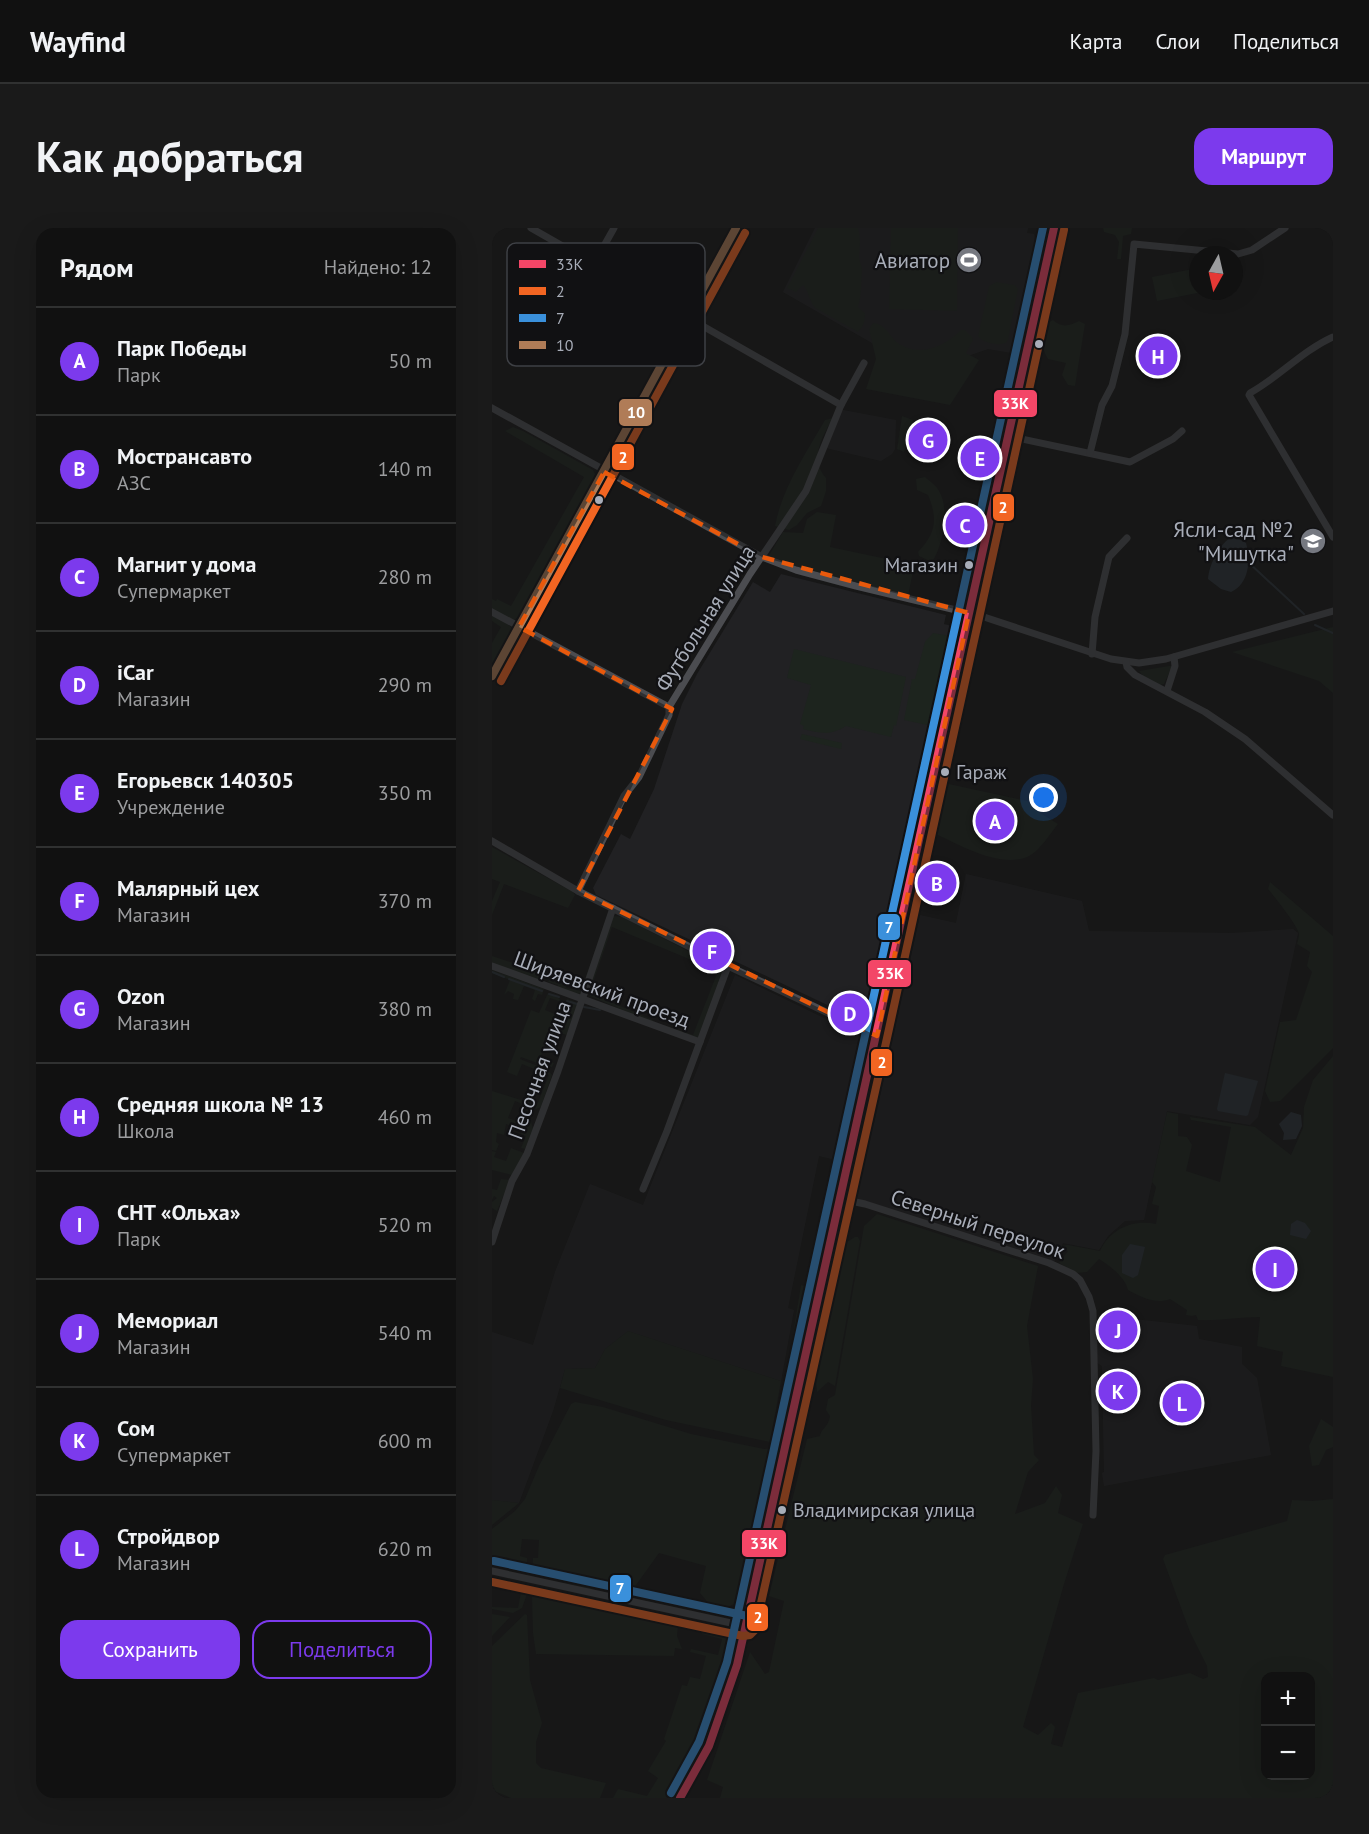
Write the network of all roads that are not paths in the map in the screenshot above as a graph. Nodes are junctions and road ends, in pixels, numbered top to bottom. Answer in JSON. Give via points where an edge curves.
{"nodes":[{"id":1,"x":531,"y":228,"type":"edge"},
{"id":2,"x":614,"y":228,"type":"edge"},
{"id":3,"x":736,"y":228,"type":"edge"},
{"id":4,"x":1054,"y":228,"type":"edge"},
{"id":5,"x":1286,"y":228,"type":"edge"},
{"id":6,"x":557,"y":243,"type":"edge"},
{"id":7,"x":605,"y":243,"type":"edge"},
{"id":8,"x":705,"y":285,"type":"edge"},
{"id":9,"x":705,"y":327,"type":"edge"},
{"id":10,"x":1333,"y":337,"type":"edge"},
{"id":11,"x":864,"y":363,"type":"dead end"},
{"id":12,"x":661,"y":366,"type":"edge"},
{"id":13,"x":841,"y":405,"type":"junction"},
{"id":14,"x":492,"y":408,"type":"edge"},
{"id":15,"x":1182,"y":431,"type":"dead end"},
{"id":16,"x":1008,"y":436,"type":"junction"},
{"id":17,"x":1090,"y":453,"type":"junction"},
{"id":18,"x":604,"y":472,"type":"junction"},
{"id":19,"x":1333,"y":537,"type":"edge"},
{"id":20,"x":1126,"y":538,"type":"dead end"},
{"id":21,"x":762,"y":557,"type":"junction"},
{"id":22,"x":1333,"y":611,"type":"edge"},
{"id":23,"x":492,"y":612,"type":"edge"},
{"id":24,"x":969,"y":613,"type":"junction"},
{"id":25,"x":519,"y":627,"type":"junction"},
{"id":26,"x":1092,"y":654,"type":"junction"},
{"id":27,"x":1174,"y":657,"type":"junction"},
{"id":28,"x":1126,"y":662,"type":"junction"},
{"id":29,"x":492,"y":676,"type":"edge"},
{"id":30,"x":1167,"y":691,"type":"junction"},
{"id":31,"x":669,"y":707,"type":"junction"},
{"id":32,"x":1333,"y":815,"type":"edge"},
{"id":33,"x":492,"y":841,"type":"edge"},
{"id":34,"x":578,"y":891,"type":"junction"},
{"id":35,"x":614,"y":908,"type":"junction"},
{"id":36,"x":492,"y":966,"type":"edge"},
{"id":37,"x":728,"y":966,"type":"junction"},
{"id":38,"x":582,"y":999,"type":"junction"},
{"id":39,"x":877,"y":1036,"type":"junction"},
{"id":40,"x":700,"y":1042,"type":"junction"},
{"id":41,"x":643,"y":1189,"type":"dead end"},
{"id":42,"x":841,"y":1199,"type":"junction"},
{"id":43,"x":492,"y":1242,"type":"edge"},
{"id":44,"x":1093,"y":1515,"type":"dead end"},
{"id":45,"x":492,"y":1571,"type":"edge"},
{"id":46,"x":745,"y":1626,"type":"junction"},
{"id":47,"x":680,"y":1798,"type":"edge"}],
"edges":[{"from":1,"to":6,"type":"street"},
{"from":2,"to":7,"type":"street"},
{"from":3,"to":8,"type":"street"},
{"from":4,"to":16,"type":"street"},
{"from":5,"to":17,"type":"street","via":[[1252,250],[1238,254],[1134,244],[1125,334]]},
{"from":9,"to":13,"type":"street"},
{"from":10,"to":19,"type":"street","via":[[1317,344],[1250,393]]},
{"from":11,"to":13,"type":"street","name":"Футбольная улица"},
{"from":12,"to":18,"type":"street"},
{"from":13,"to":21,"type":"street","name":"Футбольная улица","via":[[806,491]]},
{"from":14,"to":18,"type":"street"},
{"from":15,"to":17,"type":"street","via":[[1130,462]]},
{"from":16,"to":17,"type":"street"},
{"from":16,"to":24,"type":"street"},
{"from":18,"to":21,"type":"street"},
{"from":18,"to":25,"type":"street"},
{"from":20,"to":26,"type":"street","via":[[1109,557],[1095,617]]},
{"from":21,"to":24,"type":"street","via":[[796,570]]},
{"from":21,"to":31,"type":"street","name":"Футбольная улица"},
{"from":22,"to":27,"type":"street"},
{"from":23,"to":25,"type":"street"},
{"from":24,"to":26,"type":"street"},
{"from":24,"to":39,"type":"street"},
{"from":25,"to":29,"type":"street"},
{"from":25,"to":31,"type":"street"},
{"from":26,"to":28,"type":"street"},
{"from":27,"to":28,"type":"street","via":[[1146,663]]},
{"from":27,"to":30,"type":"street"},
{"from":28,"to":30,"type":"street","via":[[1135,675]]},
{"from":30,"to":32,"type":"street","via":[[1245,739]]},
{"from":31,"to":34,"type":"street","name":"Футбольная улица","via":[[669,715],[639,777],[624,796]]},
{"from":33,"to":34,"type":"street"},
{"from":34,"to":35,"type":"street"},
{"from":35,"to":37,"type":"street"},
{"from":35,"to":38,"type":"street","name":"Песочная улица"},
{"from":36,"to":38,"type":"street","name":"Ширяевский проезд"},
{"from":37,"to":39,"type":"street"},
{"from":37,"to":40,"type":"street"},
{"from":38,"to":40,"type":"street","name":"Ширяевский проезд"},
{"from":38,"to":43,"type":"street","name":"Песочная улица"},
{"from":39,"to":42,"type":"street"},
{"from":40,"to":41,"type":"street"},
{"from":42,"to":44,"type":"street","name":"Северный переулок","via":[[1049,1263],[1080,1280],[1093,1311]]},
{"from":42,"to":46,"type":"street"},
{"from":45,"to":46,"type":"street"},
{"from":46,"to":47,"type":"street","via":[[721,1716]]}]}
